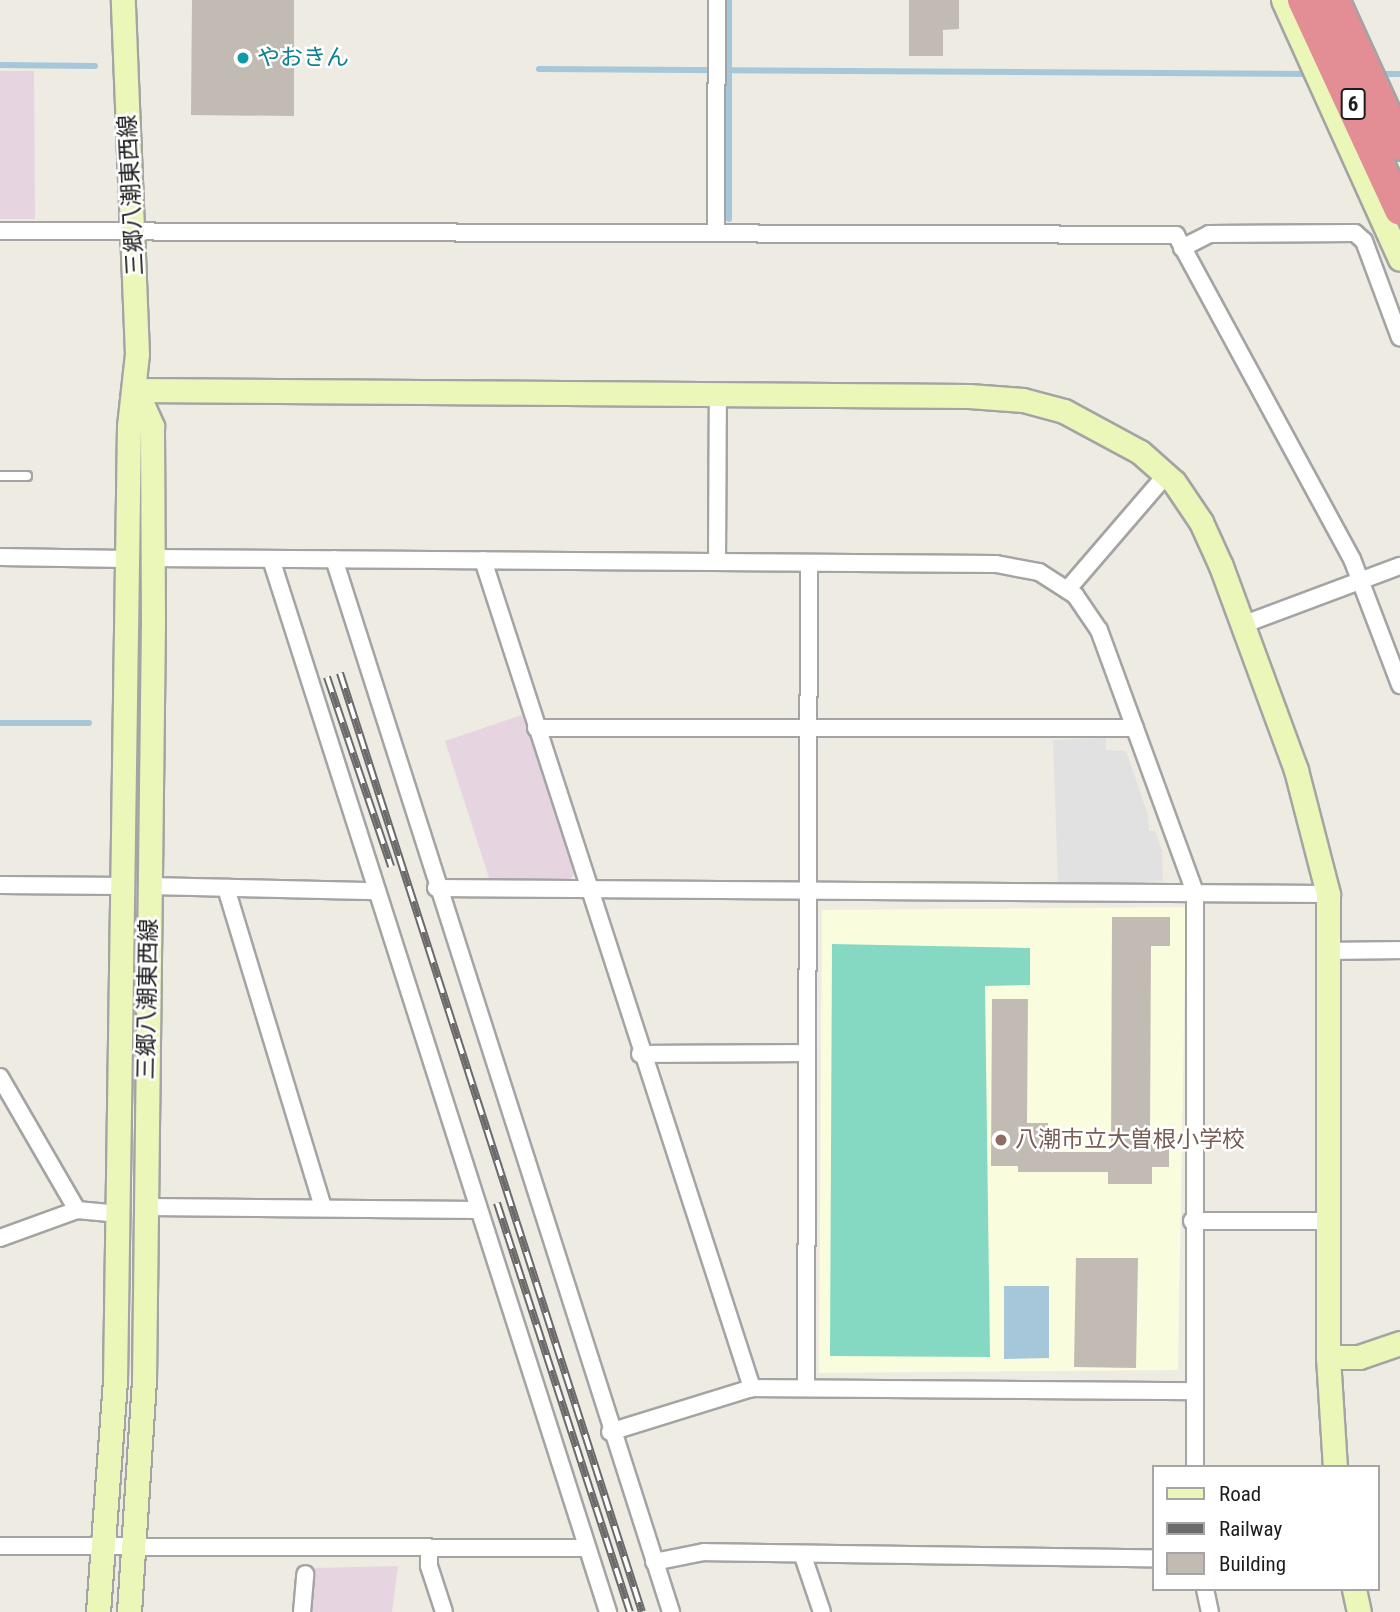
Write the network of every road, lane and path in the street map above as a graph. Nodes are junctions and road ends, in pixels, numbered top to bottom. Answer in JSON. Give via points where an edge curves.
{"nodes":[{"id":1,"x":123,"y":0,"type":"edge"},
{"id":2,"x":717,"y":0,"type":"edge"},
{"id":3,"x":1283,"y":0,"type":"edge"},
{"id":4,"x":1303,"y":0,"type":"edge"},
{"id":5,"x":1334,"y":0,"type":"edge"},
{"id":6,"x":1342,"y":0,"type":"edge"},
{"id":7,"x":1400,"y":133,"type":"edge"},
{"id":8,"x":1400,"y":145,"type":"edge"},
{"id":9,"x":1400,"y":210,"type":"edge"},
{"id":10,"x":0,"y":231,"type":"edge"},
{"id":11,"x":716,"y":232,"type":"junction"},
{"id":12,"x":135,"y":233,"type":"junction"},
{"id":13,"x":1182,"y":248,"type":"junction"},
{"id":14,"x":1400,"y":259,"type":"edge"},
{"id":15,"x":1400,"y":338,"type":"edge"},
{"id":16,"x":136,"y":390,"type":"junction"},
{"id":17,"x":718,"y":395,"type":"junction"},
{"id":18,"x":1166,"y":475,"type":"junction"},
{"id":19,"x":0,"y":476,"type":"edge"},
{"id":20,"x":27,"y":476,"type":"dead end"},
{"id":21,"x":0,"y":557,"type":"edge"},
{"id":22,"x":150,"y":558,"type":"junction"},
{"id":23,"x":127,"y":559,"type":"junction"},
{"id":24,"x":271,"y":559,"type":"junction"},
{"id":25,"x":334,"y":559,"type":"junction"},
{"id":26,"x":482,"y":561,"type":"junction"},
{"id":27,"x":718,"y":562,"type":"junction"},
{"id":28,"x":809,"y":563,"type":"junction"},
{"id":29,"x":1400,"y":566,"type":"edge"},
{"id":30,"x":1361,"y":581,"type":"junction"},
{"id":31,"x":1067,"y":590,"type":"junction"},
{"id":32,"x":1242,"y":625,"type":"junction"},
{"id":33,"x":1400,"y":685,"type":"edge"},
{"id":34,"x":807,"y":727,"type":"junction"},
{"id":35,"x":536,"y":728,"type":"junction"},
{"id":36,"x":1135,"y":728,"type":"junction"},
{"id":37,"x":0,"y":885,"type":"edge"},
{"id":38,"x":125,"y":886,"type":"junction"},
{"id":39,"x":150,"y":886,"type":"junction"},
{"id":40,"x":589,"y":887,"type":"junction"},
{"id":41,"x":226,"y":888,"type":"junction"},
{"id":42,"x":436,"y":888,"type":"junction"},
{"id":43,"x":807,"y":890,"type":"junction"},
{"id":44,"x":377,"y":891,"type":"junction"},
{"id":45,"x":1195,"y":893,"type":"junction"},
{"id":46,"x":1328,"y":894,"type":"junction"},
{"id":47,"x":1400,"y":950,"type":"edge"},
{"id":48,"x":1331,"y":951,"type":"junction"},
{"id":49,"x":806,"y":1053,"type":"junction"},
{"id":50,"x":640,"y":1054,"type":"junction"},
{"id":51,"x":0,"y":1077,"type":"edge"},
{"id":52,"x":147,"y":1207,"type":"junction"},
{"id":53,"x":323,"y":1208,"type":"junction"},
{"id":54,"x":77,"y":1210,"type":"junction"},
{"id":55,"x":478,"y":1210,"type":"junction"},
{"id":56,"x":120,"y":1213,"type":"junction"},
{"id":57,"x":1192,"y":1221,"type":"junction"},
{"id":58,"x":1328,"y":1222,"type":"junction"},
{"id":59,"x":0,"y":1238,"type":"edge"},
{"id":60,"x":1400,"y":1343,"type":"edge"},
{"id":61,"x":1328,"y":1357,"type":"junction"},
{"id":62,"x":806,"y":1386,"type":"junction"},
{"id":63,"x":752,"y":1388,"type":"junction"},
{"id":64,"x":1192,"y":1391,"type":"junction"},
{"id":65,"x":610,"y":1432,"type":"junction"},
{"id":66,"x":1195,"y":1465,"type":"edge"},
{"id":67,"x":1335,"y":1465,"type":"edge"},
{"id":68,"x":105,"y":1545,"type":"junction"},
{"id":69,"x":135,"y":1545,"type":"junction"},
{"id":70,"x":0,"y":1546,"type":"edge"},
{"id":71,"x":586,"y":1548,"type":"junction"},
{"id":72,"x":429,"y":1549,"type":"junction"},
{"id":73,"x":803,"y":1556,"type":"junction"},
{"id":74,"x":1152,"y":1558,"type":"edge"},
{"id":75,"x":654,"y":1562,"type":"junction"},
{"id":76,"x":305,"y":1574,"type":"dead end"},
{"id":77,"x":1205,"y":1591,"type":"edge"},
{"id":78,"x":1354,"y":1591,"type":"edge"},
{"id":79,"x":98,"y":1612,"type":"edge"},
{"id":80,"x":129,"y":1612,"type":"edge"},
{"id":81,"x":302,"y":1612,"type":"edge"},
{"id":82,"x":444,"y":1612,"type":"edge"},
{"id":83,"x":608,"y":1612,"type":"edge"},
{"id":84,"x":671,"y":1612,"type":"edge"},
{"id":85,"x":822,"y":1612,"type":"edge"},
{"id":86,"x":1210,"y":1612,"type":"edge"},
{"id":87,"x":1359,"y":1612,"type":"edge"}],
"edges":[{"from":1,"to":12,"type":"street","name":"三郷八潮東西線"},
{"from":2,"to":11,"type":"street"},
{"from":3,"to":14,"type":"street"},
{"from":4,"to":9,"type":"highway","number":"6"},
{"from":5,"to":8,"type":"highway","number":"6"},
{"from":6,"to":7,"type":"street"},
{"from":10,"to":12,"type":"street"},
{"from":11,"to":12,"type":"street"},
{"from":11,"to":13,"type":"street","via":[[1176,235]]},
{"from":12,"to":16,"type":"street","name":"三郷八潮東西線"},
{"from":13,"to":15,"type":"street","via":[[1209,234],[1355,233],[1364,241]]},
{"from":13,"to":30,"type":"street"},
{"from":16,"to":17,"type":"street"},
{"from":16,"to":22,"type":"street","name":"三郷八潮東西線","via":[[152,426]]},
{"from":16,"to":23,"type":"street","name":"三郷八潮東西線","via":[[129,426]]},
{"from":17,"to":18,"type":"street","via":[[1023,400],[1095,424],[1140,452]]},
{"from":17,"to":27,"type":"street"},
{"from":18,"to":31,"type":"street"},
{"from":18,"to":32,"type":"street","via":[[1200,522]]},
{"from":19,"to":20,"type":"lane"},
{"from":21,"to":23,"type":"street"},
{"from":22,"to":24,"type":"street"},
{"from":22,"to":39,"type":"street","name":"三郷八潮東西線"},
{"from":23,"to":38,"type":"street","name":"三郷八潮東西線"},
{"from":24,"to":25,"type":"street"},
{"from":24,"to":44,"type":"street"},
{"from":25,"to":26,"type":"street"},
{"from":25,"to":42,"type":"street"},
{"from":26,"to":27,"type":"street"},
{"from":26,"to":35,"type":"street"},
{"from":27,"to":28,"type":"street"},
{"from":28,"to":31,"type":"street","via":[[996,564],[1039,572]]},
{"from":28,"to":34,"type":"street"},
{"from":29,"to":30,"type":"street"},
{"from":30,"to":32,"type":"street"},
{"from":30,"to":33,"type":"street"},
{"from":31,"to":36,"type":"street","via":[[1099,630]]},
{"from":32,"to":46,"type":"street","via":[[1296,770]]},
{"from":34,"to":35,"type":"street"},
{"from":34,"to":36,"type":"street"},
{"from":34,"to":43,"type":"street"},
{"from":35,"to":40,"type":"street"},
{"from":36,"to":45,"type":"street"},
{"from":37,"to":38,"type":"street"},
{"from":38,"to":56,"type":"street","name":"三郷八潮東西線"},
{"from":39,"to":41,"type":"street"},
{"from":39,"to":52,"type":"street","name":"三郷八潮東西線"},
{"from":40,"to":42,"type":"street"},
{"from":40,"to":43,"type":"street"},
{"from":40,"to":50,"type":"street"},
{"from":41,"to":44,"type":"street"},
{"from":41,"to":53,"type":"street"},
{"from":42,"to":65,"type":"street"},
{"from":43,"to":45,"type":"street"},
{"from":43,"to":49,"type":"street"},
{"from":44,"to":55,"type":"street"},
{"from":45,"to":46,"type":"street"},
{"from":45,"to":57,"type":"street"},
{"from":46,"to":48,"type":"street"},
{"from":47,"to":48,"type":"street"},
{"from":48,"to":58,"type":"street"},
{"from":49,"to":50,"type":"street"},
{"from":49,"to":62,"type":"street"},
{"from":50,"to":63,"type":"street"},
{"from":51,"to":54,"type":"street"},
{"from":52,"to":53,"type":"street"},
{"from":52,"to":69,"type":"street","name":"三郷八潮東西線"},
{"from":53,"to":55,"type":"street"},
{"from":54,"to":56,"type":"street"},
{"from":54,"to":59,"type":"street"},
{"from":55,"to":71,"type":"street"},
{"from":56,"to":68,"type":"street","name":"三郷八潮東西線"},
{"from":57,"to":58,"type":"street"},
{"from":57,"to":64,"type":"street"},
{"from":58,"to":61,"type":"street"},
{"from":60,"to":61,"type":"street","via":[[1359,1357]]},
{"from":61,"to":67,"type":"street"},
{"from":62,"to":63,"type":"street"},
{"from":62,"to":64,"type":"street"},
{"from":63,"to":65,"type":"street"},
{"from":64,"to":66,"type":"street"},
{"from":65,"to":75,"type":"street"},
{"from":68,"to":69,"type":"street"},
{"from":68,"to":70,"type":"street"},
{"from":68,"to":79,"type":"street","name":"三郷八潮東西線"},
{"from":69,"to":72,"type":"street"},
{"from":69,"to":80,"type":"street","name":"三郷八潮東西線"},
{"from":71,"to":72,"type":"street"},
{"from":71,"to":83,"type":"street"},
{"from":72,"to":82,"type":"street","via":[[429,1566]]},
{"from":73,"to":74,"type":"street"},
{"from":73,"to":75,"type":"street","via":[[704,1552]]},
{"from":73,"to":85,"type":"street"},
{"from":75,"to":84,"type":"street"},
{"from":76,"to":81,"type":"street"},
{"from":77,"to":86,"type":"street"},
{"from":78,"to":87,"type":"street"}]}
